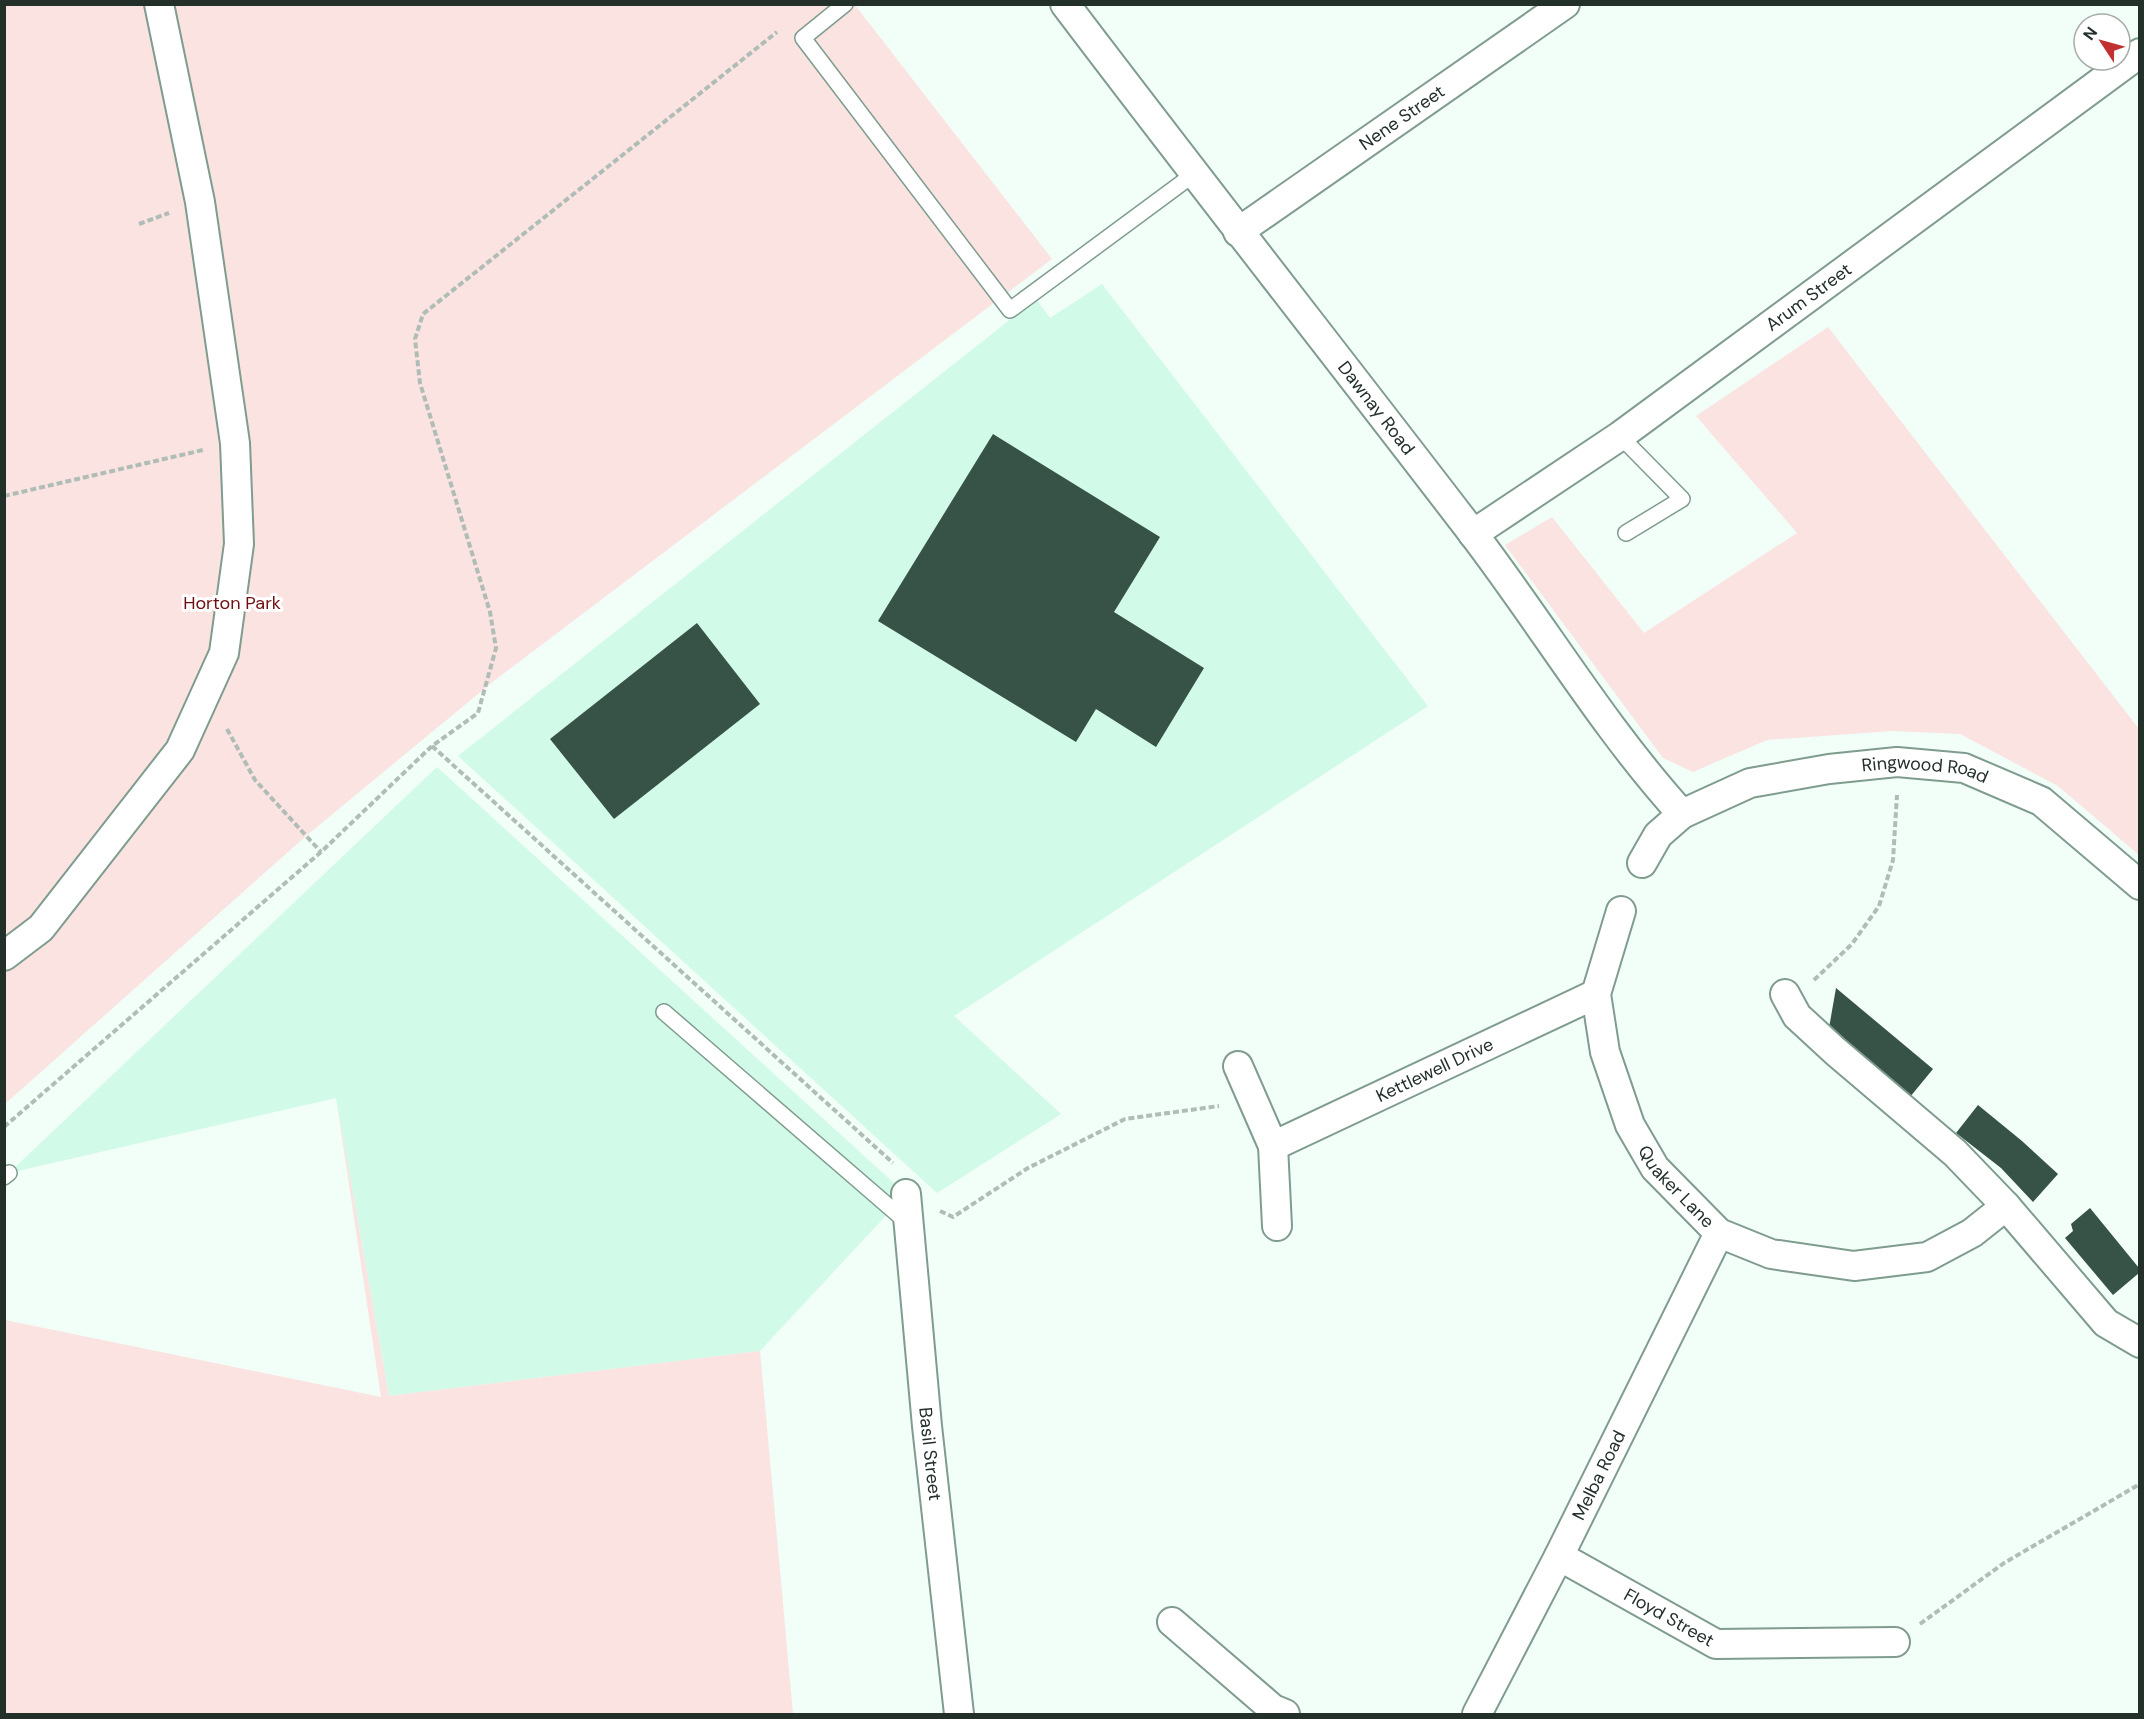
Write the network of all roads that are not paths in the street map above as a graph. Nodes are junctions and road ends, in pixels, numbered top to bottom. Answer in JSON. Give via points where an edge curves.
{"nodes":[{"id":1,"x":159,"y":4,"type":"edge"},
{"id":2,"x":845,"y":4,"type":"edge"},
{"id":3,"x":1065,"y":4,"type":"edge"},
{"id":4,"x":1565,"y":4,"type":"edge"},
{"id":5,"x":2139,"y":53,"type":"edge"},
{"id":6,"x":1194,"y":174,"type":"junction"},
{"id":7,"x":1238,"y":232,"type":"junction"},
{"id":8,"x":1620,"y":436,"type":"junction"},
{"id":9,"x":1626,"y":533,"type":"dead end"},
{"id":10,"x":1473,"y":534,"type":"junction"},
{"id":11,"x":1682,"y":814,"type":"junction"},
{"id":12,"x":1642,"y":863,"type":"dead end"},
{"id":13,"x":2139,"y":885,"type":"edge"},
{"id":14,"x":1621,"y":911,"type":"dead end"},
{"id":15,"x":4,"y":956,"type":"edge"},
{"id":16,"x":1596,"y":994,"type":"junction"},
{"id":17,"x":1785,"y":994,"type":"road end"},
{"id":18,"x":664,"y":1012,"type":"dead end"},
{"id":19,"x":1238,"y":1066,"type":"dead end"},
{"id":20,"x":1273,"y":1146,"type":"junction"},
{"id":21,"x":906,"y":1194,"type":"road end"},
{"id":22,"x":2006,"y":1206,"type":"junction"},
{"id":23,"x":909,"y":1224,"type":"junction"},
{"id":24,"x":1277,"y":1226,"type":"dead end"},
{"id":25,"x":1719,"y":1233,"type":"junction"},
{"id":26,"x":2139,"y":1343,"type":"edge"},
{"id":27,"x":1559,"y":1556,"type":"junction"},
{"id":28,"x":1172,"y":1622,"type":"dead end"},
{"id":29,"x":1895,"y":1642,"type":"road end"},
{"id":30,"x":959,"y":1714,"type":"edge"},
{"id":31,"x":1285,"y":1714,"type":"edge"},
{"id":32,"x":1477,"y":1714,"type":"edge"}],
"edges":[{"from":1,"to":15,"type":"street","via":[[200,202],[236,443],[239,544],[224,652],[180,750],[41,928]]},
{"from":2,"to":6,"type":"lane","via":[[803,38],[1010,310]]},
{"from":3,"to":6,"type":"street","name":"Dawnay Road"},
{"from":4,"to":7,"type":"street","name":"Nene Street"},
{"from":5,"to":8,"type":"street","name":"Arum Street"},
{"from":6,"to":7,"type":"street","name":"Dawnay Road"},
{"from":7,"to":10,"type":"street","name":"Dawnay Road"},
{"from":8,"to":9,"type":"lane","via":[[1682,499]]},
{"from":8,"to":10,"type":"street","name":"Arum Street"},
{"from":10,"to":11,"type":"street","name":"Dawnay Road","via":[[1646,774]]},
{"from":11,"to":12,"type":"street","via":[[1658,835]]},
{"from":11,"to":13,"type":"street","name":"Ringwood Road","via":[[1750,783],[1830,769],[1897,762],[1964,768],[2041,801]]},
{"from":14,"to":16,"type":"street","name":"Quaker Lane"},
{"from":16,"to":20,"type":"street","name":"Kettlewell Drive"},
{"from":16,"to":25,"type":"street","name":"Quaker Lane","via":[[1605,1052],[1630,1125],[1655,1168]]},
{"from":17,"to":22,"type":"street","via":[[1797,1016],[1955,1153]]},
{"from":18,"to":23,"type":"lane"},
{"from":19,"to":20,"type":"street"},
{"from":20,"to":24,"type":"street"},
{"from":21,"to":23,"type":"street","name":"Basil Street"},
{"from":22,"to":25,"type":"street","name":"Quaker Lane","via":[[1972,1233],[1927,1257],[1854,1266],[1771,1254]]},
{"from":22,"to":26,"type":"street","via":[[2106,1323]]},
{"from":23,"to":30,"type":"street","name":"Basil Street"},
{"from":25,"to":27,"type":"street","name":"Melba Road"},
{"from":27,"to":29,"type":"street","name":"Floyd Street","via":[[1716,1644]]},
{"from":27,"to":32,"type":"street","name":"Melba Road"},
{"from":28,"to":31,"type":"street","via":[[1273,1709]]}]}
